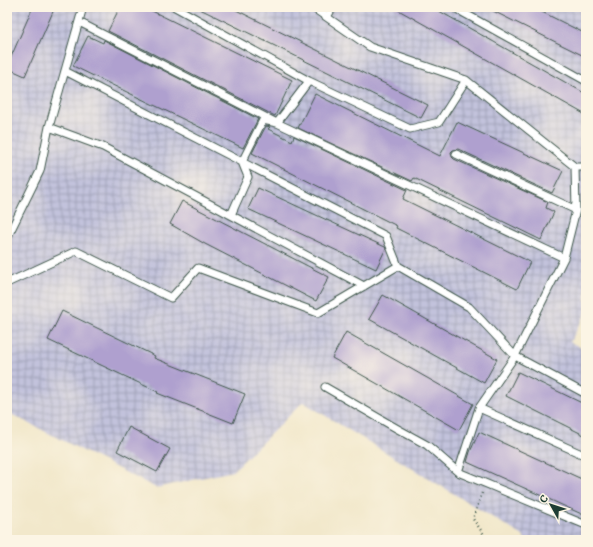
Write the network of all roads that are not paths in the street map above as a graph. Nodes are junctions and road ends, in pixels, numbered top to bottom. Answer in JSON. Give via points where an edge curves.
{"nodes":[{"id":1,"x":83,"y":7,"type":"edge"},
{"id":2,"x":175,"y":7,"type":"edge"},
{"id":3,"x":312,"y":7,"type":"edge"},
{"id":4,"x":333,"y":7,"type":"edge"},
{"id":5,"x":453,"y":7,"type":"edge"},
{"id":6,"x":327,"y":17,"type":"junction"},
{"id":7,"x":78,"y":22,"type":"junction"},
{"id":8,"x":65,"y":71,"type":"junction"},
{"id":9,"x":466,"y":80,"type":"junction"},
{"id":10,"x":309,"y":81,"type":"junction"},
{"id":11,"x":586,"y":81,"type":"edge"},
{"id":12,"x":277,"y":123,"type":"junction"},
{"id":13,"x":49,"y":127,"type":"junction"},
{"id":14,"x":456,"y":154,"type":"dead end"},
{"id":15,"x":242,"y":162,"type":"junction"},
{"id":16,"x":575,"y":167,"type":"junction"},
{"id":17,"x":586,"y":167,"type":"edge"},
{"id":18,"x":576,"y":210,"type":"junction"},
{"id":19,"x":231,"y":215,"type":"junction"},
{"id":20,"x":7,"y":238,"type":"edge"},
{"id":21,"x":564,"y":258,"type":"junction"},
{"id":22,"x":398,"y":266,"type":"junction"},
{"id":23,"x":7,"y":283,"type":"edge"},
{"id":24,"x":364,"y":286,"type":"junction"},
{"id":25,"x":515,"y":356,"type":"junction"},
{"id":26,"x":325,"y":388,"type":"dead end"},
{"id":27,"x":586,"y":394,"type":"edge"},
{"id":28,"x":479,"y":408,"type":"junction"},
{"id":29,"x":586,"y":456,"type":"edge"},
{"id":30,"x":458,"y":472,"type":"junction"},
{"id":31,"x":586,"y":525,"type":"edge"}],
"edges":[{"from":1,"to":7,"type":"lane"},
{"from":2,"to":10,"type":"lane"},
{"from":3,"to":6,"type":"lane"},
{"from":4,"to":6,"type":"lane"},
{"from":5,"to":11,"type":"lane"},
{"from":6,"to":9,"type":"lane","via":[[370,47]]},
{"from":7,"to":8,"type":"lane"},
{"from":7,"to":12,"type":"lane"},
{"from":8,"to":13,"type":"lane"},
{"from":8,"to":15,"type":"lane"},
{"from":9,"to":10,"type":"lane","via":[[439,122],[410,129]]},
{"from":9,"to":16,"type":"lane"},
{"from":10,"to":12,"type":"lane"},
{"from":12,"to":15,"type":"lane","via":[[263,120]]},
{"from":12,"to":21,"type":"lane"},
{"from":13,"to":19,"type":"lane","via":[[102,147]]},
{"from":13,"to":20,"type":"lane","via":[[40,171]]},
{"from":14,"to":18,"type":"lane"},
{"from":15,"to":19,"type":"lane","via":[[248,176]]},
{"from":15,"to":22,"type":"lane","via":[[386,236]]},
{"from":16,"to":17,"type":"lane"},
{"from":16,"to":18,"type":"lane"},
{"from":18,"to":21,"type":"lane"},
{"from":19,"to":24,"type":"lane"},
{"from":21,"to":25,"type":"lane"},
{"from":22,"to":24,"type":"lane"},
{"from":22,"to":25,"type":"lane","via":[[469,306]]},
{"from":23,"to":24,"type":"lane","via":[[76,252],[171,298],[198,268],[318,313]]},
{"from":25,"to":27,"type":"lane"},
{"from":25,"to":28,"type":"lane"},
{"from":26,"to":30,"type":"lane","via":[[427,445]]},
{"from":28,"to":29,"type":"lane"},
{"from":28,"to":30,"type":"lane"},
{"from":30,"to":31,"type":"lane"}]}
